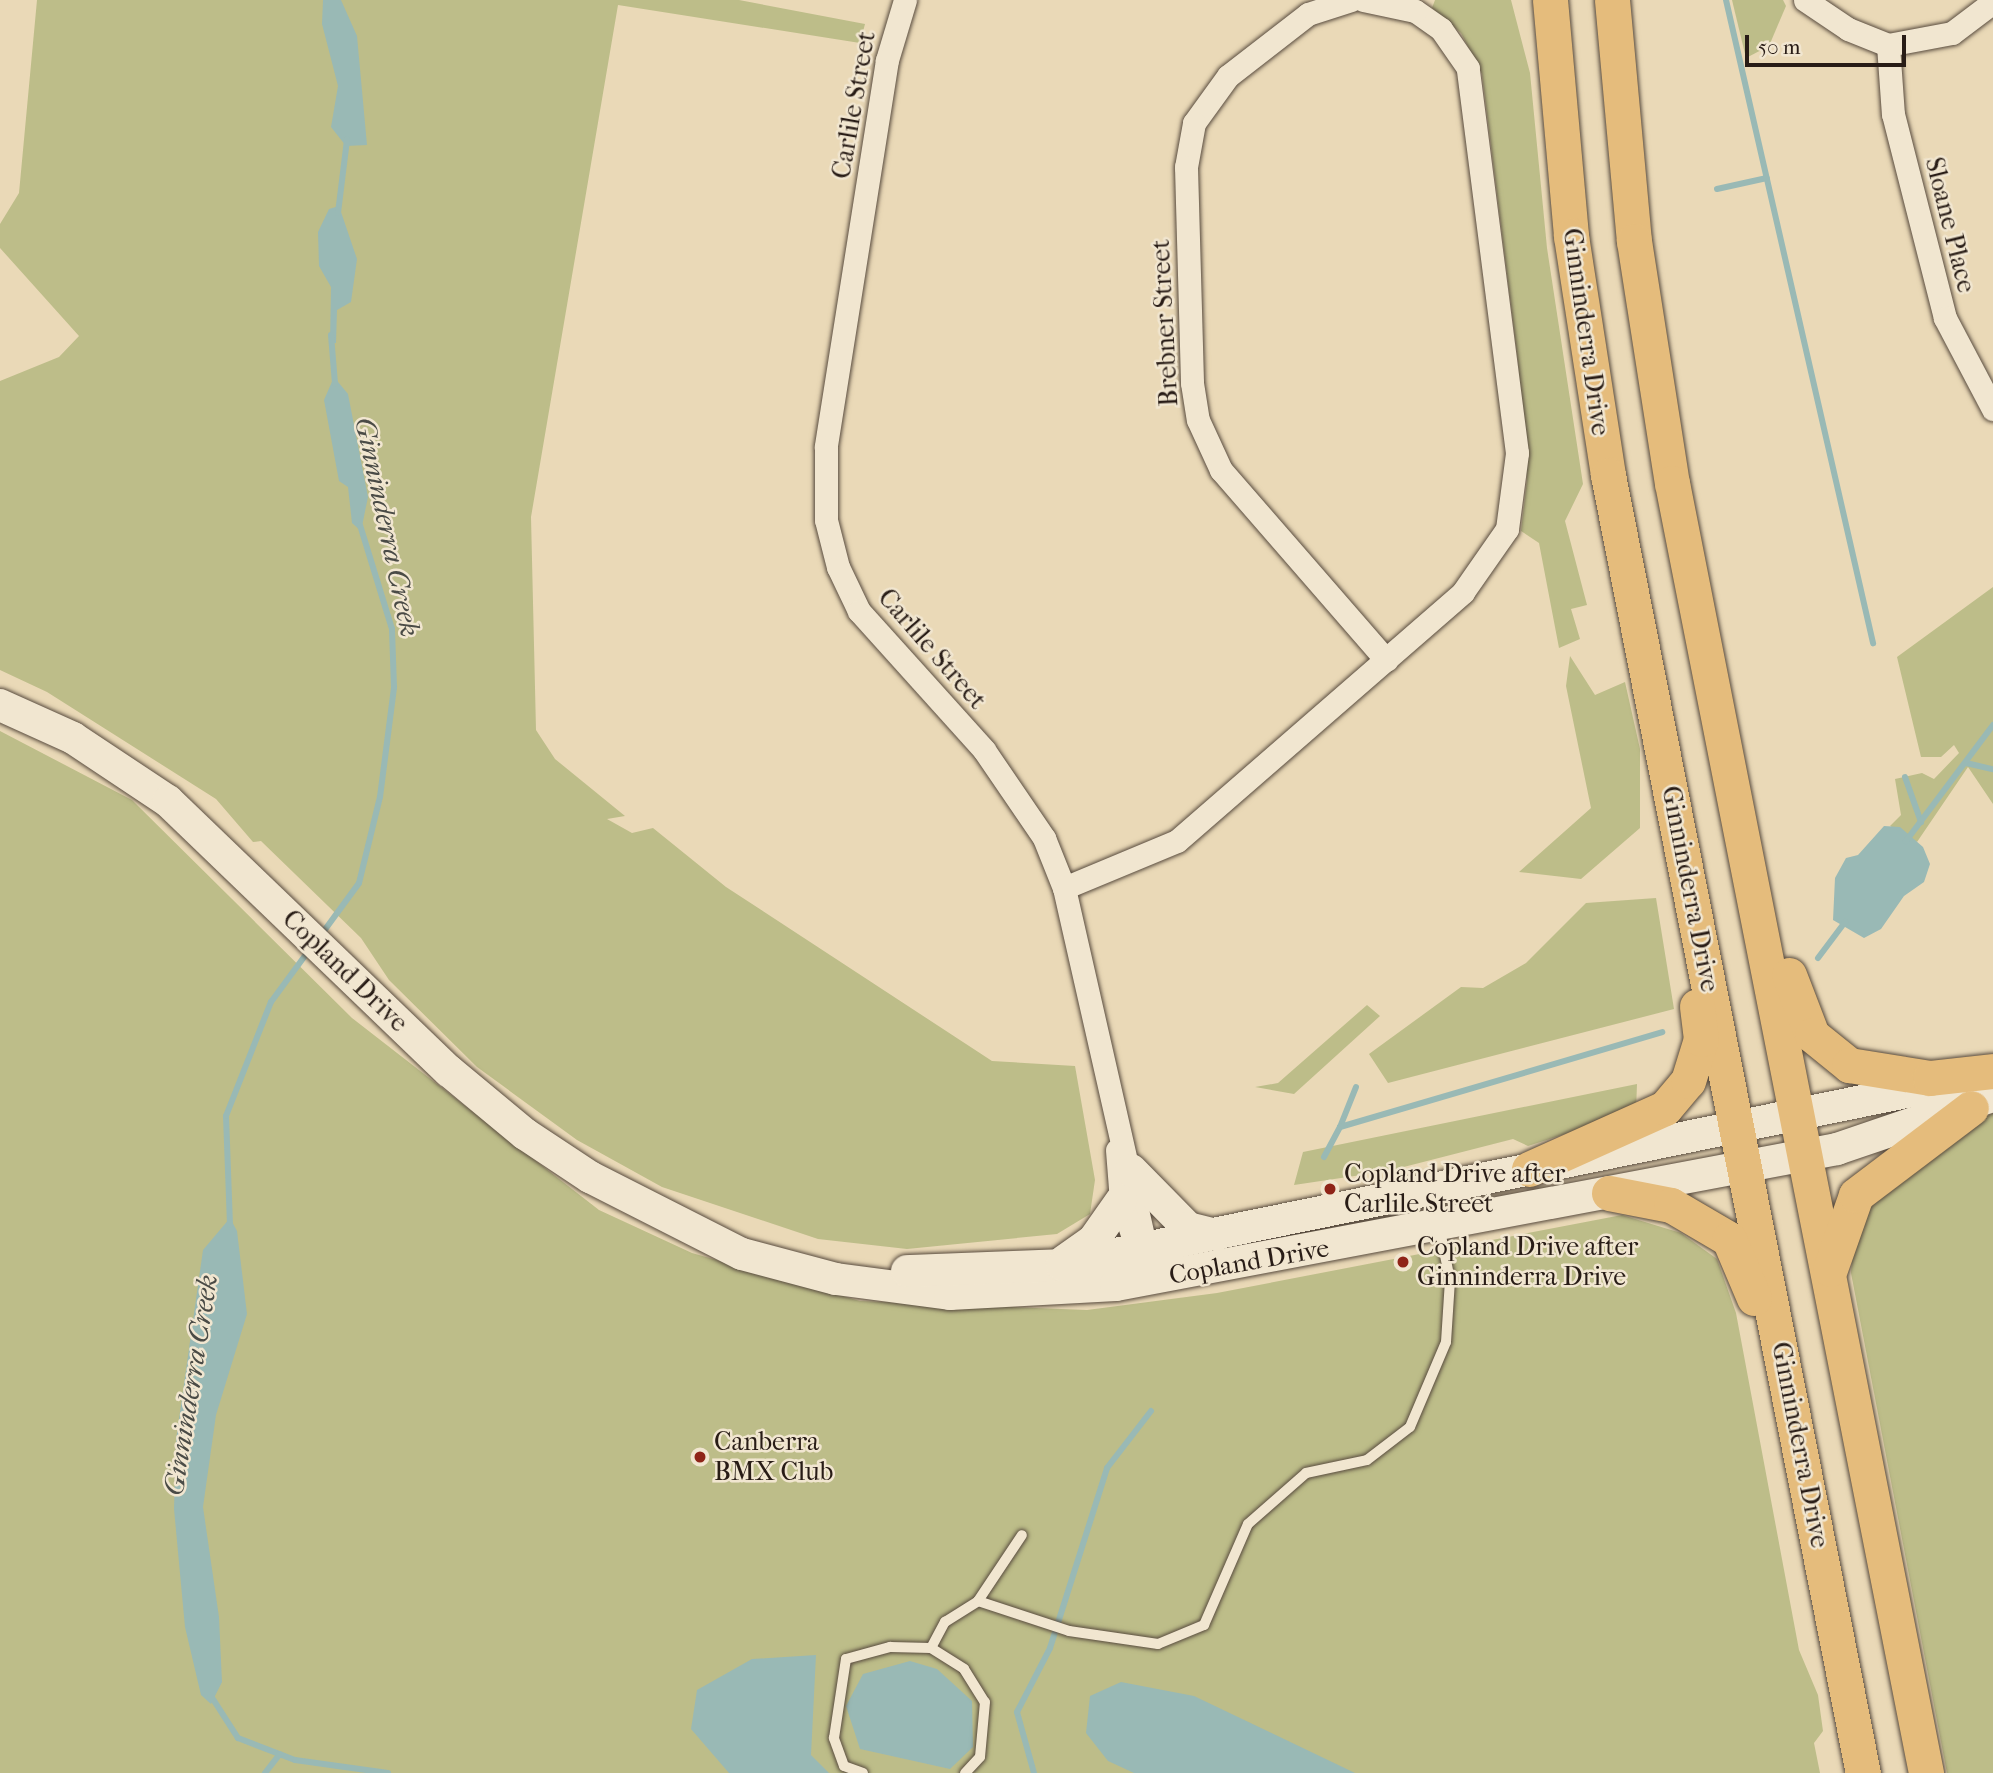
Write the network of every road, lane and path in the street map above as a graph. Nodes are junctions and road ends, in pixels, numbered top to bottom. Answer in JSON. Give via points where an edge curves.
{"nodes":[{"id":1,"x":905,"y":0,"type":"edge"},
{"id":2,"x":1351,"y":0,"type":"edge"},
{"id":3,"x":1363,"y":0,"type":"edge"},
{"id":4,"x":1550,"y":0,"type":"edge"},
{"id":5,"x":1612,"y":0,"type":"edge"},
{"id":6,"x":1805,"y":0,"type":"edge"},
{"id":7,"x":1993,"y":2,"type":"edge"},
{"id":8,"x":1888,"y":45,"type":"junction"},
{"id":9,"x":1993,"y":410,"type":"edge"},
{"id":10,"x":1386,"y":660,"type":"junction"},
{"id":11,"x":0,"y":705,"type":"edge"},
{"id":12,"x":1756,"y":870,"type":"junction"},
{"id":13,"x":1685,"y":884,"type":"junction"},
{"id":14,"x":1064,"y":888,"type":"junction"},
{"id":15,"x":1993,"y":1072,"type":"edge"},
{"id":16,"x":1982,"y":1102,"type":"edge"},
{"id":17,"x":1797,"y":1115,"type":"junction"},
{"id":18,"x":1738,"y":1127,"type":"junction"},
{"id":19,"x":1804,"y":1155,"type":"junction"},
{"id":20,"x":1125,"y":1157,"type":"junction"},
{"id":21,"x":1745,"y":1167,"type":"junction"},
{"id":22,"x":1529,"y":1169,"type":"junction"},
{"id":23,"x":1609,"y":1193,"type":"junction"},
{"id":24,"x":1121,"y":1201,"type":"junction"},
{"id":25,"x":1439,"y":1226,"type":"junction"},
{"id":26,"x":1232,"y":1233,"type":"junction"},
{"id":27,"x":744,"y":1247,"type":"junction"},
{"id":28,"x":1141,"y":1249,"type":"junction"},
{"id":29,"x":1057,"y":1265,"type":"junction"},
{"id":30,"x":1828,"y":1276,"type":"junction"},
{"id":31,"x":1150,"y":1280,"type":"junction"},
{"id":32,"x":1795,"y":1417,"type":"junction"},
{"id":33,"x":1022,"y":1535,"type":"dead end"},
{"id":34,"x":978,"y":1601,"type":"junction"},
{"id":35,"x":931,"y":1648,"type":"junction"},
{"id":36,"x":863,"y":1773,"type":"edge"},
{"id":37,"x":965,"y":1773,"type":"edge"},
{"id":38,"x":1863,"y":1773,"type":"edge"},
{"id":39,"x":1926,"y":1773,"type":"edge"}],
"edges":[{"from":1,"to":14,"type":"street","name":"Carlile Street","via":[[887,60],[826,447],[826,520],[838,567],[859,611],[1017,792]]},
{"from":2,"to":10,"type":"street","name":"Brebner Street","via":[[1308,14],[1228,76],[1194,123],[1186,167],[1192,383],[1198,420],[1221,470]]},
{"from":3,"to":10,"type":"street","via":[[1415,11],[1441,29],[1468,68],[1518,473],[1510,520],[1489,563]]},
{"from":4,"to":13,"type":"main road","name":"Ginninderra Drive","via":[[1588,356]]},
{"from":5,"to":12,"type":"main road","via":[[1651,363],[1725,748]]},
{"from":6,"to":8,"type":"street","via":[[1848,29]]},
{"from":7,"to":8,"type":"street","via":[[1952,33]]},
{"from":8,"to":9,"type":"street","name":"Sloane Place","via":[[1893,114],[1945,318]]},
{"from":10,"to":14,"type":"street","via":[[1177,841]]},
{"from":11,"to":27,"type":"main road","name":"Copland Drive","via":[[137,778],[525,1134],[590,1177],[697,1230]]},
{"from":12,"to":15,"type":"main road","via":[[1798,1012],[1830,1052],[1871,1072],[1930,1078]]},
{"from":12,"to":17,"type":"main road"},
{"from":13,"to":18,"type":"main road","name":"Ginninderra Drive"},
{"from":13,"to":22,"type":"main road","via":[[1702,1039],[1688,1081],[1646,1120]]},
{"from":14,"to":20,"type":"street","name":"Carlile Street"},
{"from":15,"to":17,"type":"main road","name":"Copland Drive"},
{"from":16,"to":19,"type":"main road","name":"Copland Drive"},
{"from":16,"to":30,"type":"main road","via":[[1856,1195]]},
{"from":17,"to":18,"type":"main road","name":"Copland Drive"},
{"from":17,"to":19,"type":"main road"},
{"from":18,"to":21,"type":"main road","name":"Ginninderra Drive"},
{"from":18,"to":22,"type":"main road","name":"Copland Drive"},
{"from":19,"to":21,"type":"main road","name":"Copland Drive"},
{"from":19,"to":30,"type":"main road"},
{"from":20,"to":24,"type":"street","name":"Carlile Street"},
{"from":20,"to":26,"type":"main road","via":[[1188,1228]]},
{"from":20,"to":28,"type":"street","name":"Carlile Street"},
{"from":21,"to":23,"type":"main road","name":"Copland Drive"},
{"from":21,"to":32,"type":"main road","name":"Ginninderra Drive"},
{"from":22,"to":26,"type":"main road","name":"Copland Drive"},
{"from":23,"to":25,"type":"main road","name":"Copland Drive"},
{"from":23,"to":32,"type":"main road","via":[[1671,1205],[1729,1239],[1746,1270]]},
{"from":24,"to":28,"type":"street","name":"Carlile Street"},
{"from":24,"to":29,"type":"main road","via":[[1093,1241]]},
{"from":25,"to":31,"type":"main road","name":"Copland Drive"},
{"from":25,"to":34,"type":"lane","via":[[1450,1280],[1446,1342],[1410,1427],[1367,1460],[1306,1473],[1248,1524],[1204,1625],[1158,1644],[1069,1631]]},
{"from":26,"to":28,"type":"main road","name":"Copland Drive"},
{"from":27,"to":29,"type":"main road","name":"Copland Drive","via":[[905,1271]]},
{"from":27,"to":31,"type":"main road","name":"Copland Drive","via":[[836,1279],[950,1294],[1085,1290]]},
{"from":28,"to":29,"type":"main road","name":"Copland Drive"},
{"from":28,"to":31,"type":"street","name":"Carlile Street"},
{"from":30,"to":39,"type":"main road"},
{"from":32,"to":38,"type":"main road","name":"Ginninderra Drive"},
{"from":33,"to":34,"type":"lane"},
{"from":34,"to":35,"type":"lane","via":[[945,1622]]},
{"from":35,"to":36,"type":"lane","via":[[890,1647],[846,1659],[834,1738],[844,1766]]},
{"from":35,"to":37,"type":"lane","via":[[964,1669],[985,1702],[980,1756]]}]}
